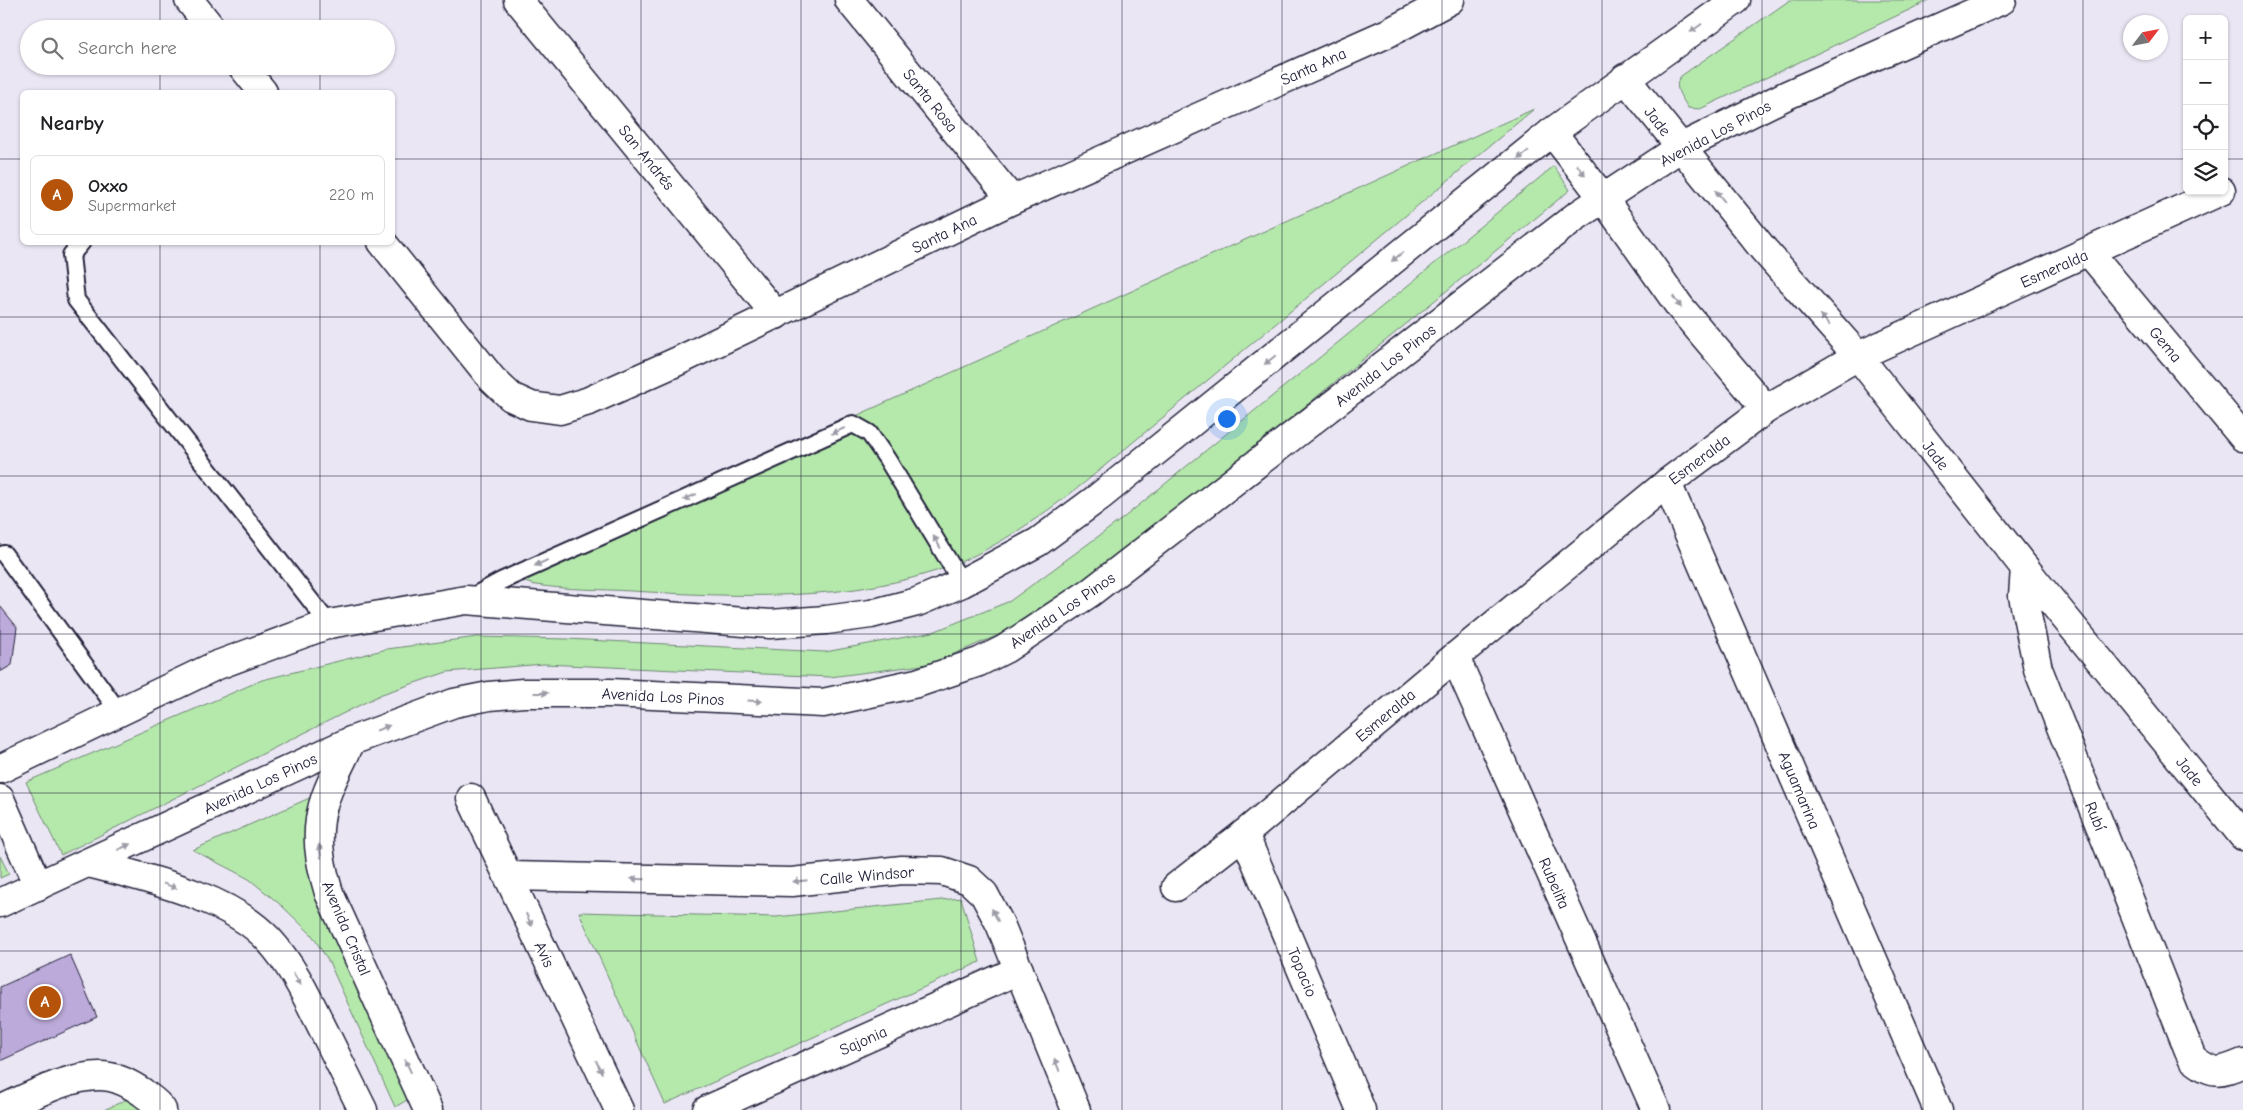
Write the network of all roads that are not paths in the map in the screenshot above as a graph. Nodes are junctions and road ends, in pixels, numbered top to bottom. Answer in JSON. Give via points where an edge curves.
{"nodes":[{"id":1,"x":189,"y":0,"type":"edge"},
{"id":2,"x":518,"y":0,"type":"edge"},
{"id":3,"x":1450,"y":0,"type":"edge"},
{"id":4,"x":1736,"y":0,"type":"edge"},
{"id":5,"x":2002,"y":0,"type":"edge"},
{"id":6,"x":854,"y":1,"type":"edge"},
{"id":7,"x":205,"y":20,"type":"edge"},
{"id":8,"x":249,"y":75,"type":"edge"},
{"id":9,"x":1625,"y":78,"type":"junction"},
{"id":10,"x":261,"y":90,"type":"edge"},
{"id":11,"x":1552,"y":132,"type":"junction"},
{"id":12,"x":1680,"y":148,"type":"junction"},
{"id":13,"x":2243,"y":181,"type":"edge"},
{"id":14,"x":2228,"y":188,"type":"edge"},
{"id":15,"x":2214,"y":195,"type":"edge"},
{"id":16,"x":1603,"y":198,"type":"junction"},
{"id":17,"x":1012,"y":200,"type":"junction"},
{"id":18,"x":79,"y":245,"type":"edge"},
{"id":19,"x":384,"y":245,"type":"edge"},
{"id":20,"x":2089,"y":252,"type":"junction"},
{"id":21,"x":776,"y":315,"type":"junction"},
{"id":22,"x":1858,"y":356,"type":"junction"},
{"id":23,"x":1766,"y":409,"type":"junction"},
{"id":24,"x":2243,"y":437,"type":"edge"},
{"id":25,"x":1667,"y":483,"type":"junction"},
{"id":26,"x":4,"y":554,"type":"dead end"},
{"id":27,"x":2025,"y":568,"type":"junction"},
{"id":28,"x":962,"y":583,"type":"junction"},
{"id":29,"x":466,"y":600,"type":"junction"},
{"id":30,"x":329,"y":624,"type":"junction"},
{"id":31,"x":1455,"y":657,"type":"junction"},
{"id":32,"x":119,"y":712,"type":"junction"},
{"id":33,"x":351,"y":741,"type":"junction"},
{"id":34,"x":0,"y":769,"type":"edge"},
{"id":35,"x":471,"y":798,"type":"dead end"},
{"id":36,"x":0,"y":799,"type":"edge"},
{"id":37,"x":1244,"y":834,"type":"junction"},
{"id":38,"x":2243,"y":836,"type":"edge"},
{"id":39,"x":89,"y":863,"type":"junction"},
{"id":40,"x":508,"y":876,"type":"junction"},
{"id":41,"x":38,"y":886,"type":"junction"},
{"id":42,"x":1176,"y":887,"type":"dead end"},
{"id":43,"x":0,"y":903,"type":"edge"},
{"id":44,"x":1019,"y":970,"type":"junction"},
{"id":45,"x":2243,"y":1063,"type":"edge"},
{"id":46,"x":1935,"y":1103,"type":"edge"},
{"id":47,"x":0,"y":1110,"type":"edge"},
{"id":48,"x":162,"y":1110,"type":"edge"},
{"id":49,"x":364,"y":1110,"type":"edge"},
{"id":50,"x":427,"y":1110,"type":"edge"},
{"id":51,"x":619,"y":1110,"type":"edge"},
{"id":52,"x":707,"y":1110,"type":"edge"},
{"id":53,"x":1076,"y":1110,"type":"edge"},
{"id":54,"x":1361,"y":1110,"type":"edge"},
{"id":55,"x":1656,"y":1110,"type":"edge"}],
"edges":[{"from":1,"to":7,"type":"street"},
{"from":2,"to":21,"type":"street","name":"San Andrés"},
{"from":3,"to":17,"type":"street","name":"Santa Ana","via":[[1388,33]]},
{"from":4,"to":9,"type":"street","one_way":true},
{"from":5,"to":12,"type":"street","name":"Avenida Los Pinos","via":[[1787,95]]},
{"from":6,"to":17,"type":"street","name":"Santa Rosa"},
{"from":8,"to":10,"type":"street"},
{"from":9,"to":11,"type":"street"},
{"from":9,"to":12,"type":"street","name":"Jade"},
{"from":11,"to":16,"type":"street","one_way":true},
{"from":11,"to":28,"type":"street","one_way":true,"via":[[1099,497],[1038,542]]},
{"from":12,"to":16,"type":"street","name":"Avenida Los Pinos"},
{"from":22,"to":12,"type":"street","name":"Jade","one_way":true},
{"from":13,"to":14,"type":"street","name":"Esmeralda"},
{"from":15,"to":20,"type":"street","name":"Esmeralda"},
{"from":16,"to":23,"type":"street","one_way":true,"via":[[1680,307]]},
{"from":33,"to":16,"type":"street","name":"Avenida Los Pinos","one_way":true,"via":[[438,708],[489,696],[610,693],[823,703],[917,683],[979,662],[1005,649],[1092,592]]},
{"from":17,"to":21,"type":"street","name":"Santa Ana"},
{"from":18,"to":30,"type":"lane","via":[[71,255],[76,300]]},
{"from":19,"to":21,"type":"street","name":"Santa Ana","via":[[492,379],[511,397],[531,406],[560,410],[589,401]]},
{"from":20,"to":22,"type":"street","name":"Esmeralda"},
{"from":20,"to":24,"type":"street","name":"Gema"},
{"from":22,"to":23,"type":"street","name":"Esmeralda"},
{"from":22,"to":27,"type":"street","name":"Jade"},
{"from":23,"to":25,"type":"street","name":"Esmeralda"},
{"from":25,"to":31,"type":"street","name":"Esmeralda"},
{"from":25,"to":46,"type":"street","name":"Aguamarina"},
{"from":26,"to":32,"type":"lane"},
{"from":27,"to":38,"type":"street","name":"Jade"},
{"from":27,"to":45,"type":"street","name":"Rubí","via":[[2023,596],[2038,669],[2192,1058],[2206,1069],[2222,1072]]},
{"from":28,"to":29,"type":"street","via":[[917,602],[870,614],[770,624]]},
{"from":28,"to":29,"type":"lane","one_way":true,"via":[[887,458],[869,433],[853,424],[501,581]]},
{"from":29,"to":30,"type":"street"},
{"from":30,"to":32,"type":"street","via":[[215,666]]},
{"from":31,"to":37,"type":"street","name":"Esmeralda"},
{"from":31,"to":55,"type":"street","name":"Rubelita"},
{"from":32,"to":34,"type":"street"},
{"from":39,"to":33,"type":"street","name":"Avenida Los Pinos","one_way":true},
{"from":50,"to":33,"type":"street","name":"Avenida Cristal","one_way":true,"via":[[330,893],[320,857],[320,819]]},
{"from":35,"to":40,"type":"street","name":"Avis"},
{"from":36,"to":41,"type":"street"},
{"from":37,"to":42,"type":"street","name":"Esmeralda"},
{"from":37,"to":54,"type":"street","name":"Topacio"},
{"from":39,"to":41,"type":"street","name":"Avenida Los Pinos"},
{"from":39,"to":49,"type":"street","one_way":true,"via":[[163,883],[203,898],[239,916],[268,939],[302,987]]},
{"from":44,"to":40,"type":"street","name":"Calle Windsor","one_way":true,"via":[[984,894],[969,880],[942,871],[902,870],[792,882]]},
{"from":40,"to":51,"type":"street","name":"Avis","one_way":true},
{"from":41,"to":43,"type":"street","name":"Avenida Los Pinos"},
{"from":44,"to":52,"type":"street","name":"Sajonia"},
{"from":53,"to":44,"type":"street","name":"Calle Windsor","one_way":true},
{"from":47,"to":48,"type":"street","via":[[80,1078],[111,1077],[132,1086]]}]}
